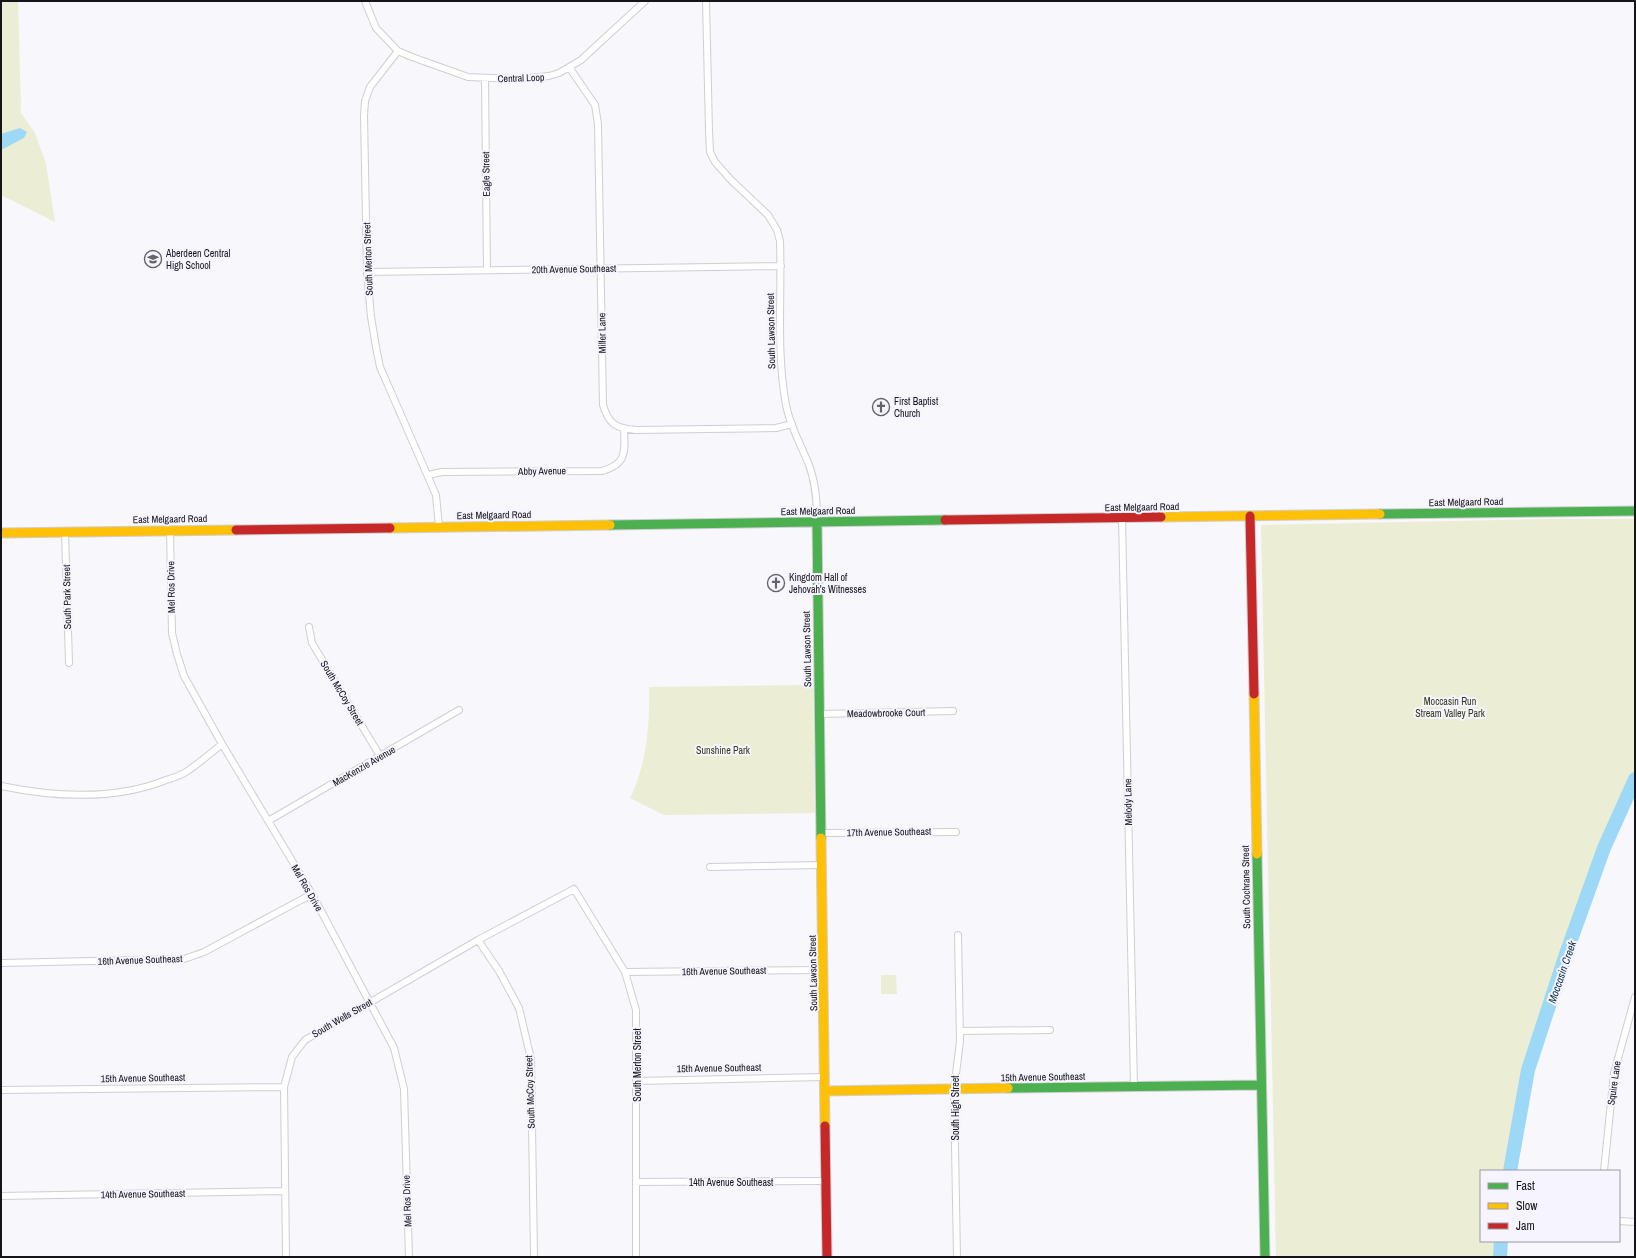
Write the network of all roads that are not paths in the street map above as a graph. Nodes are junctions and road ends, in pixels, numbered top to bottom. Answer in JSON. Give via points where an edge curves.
{"nodes":[{"id":1,"x":365,"y":1,"type":"edge"},
{"id":2,"x":645,"y":1,"type":"edge"},
{"id":3,"x":706,"y":1,"type":"edge"},
{"id":4,"x":398,"y":51,"type":"junction"},
{"id":5,"x":569,"y":67,"type":"junction"},
{"id":6,"x":485,"y":79,"type":"junction"},
{"id":7,"x":781,"y":266,"type":"junction"},
{"id":8,"x":601,"y":268,"type":"junction"},
{"id":9,"x":487,"y":270,"type":"junction"},
{"id":10,"x":367,"y":272,"type":"junction"},
{"id":11,"x":792,"y":424,"type":"junction"},
{"id":12,"x":624,"y":429,"type":"junction"},
{"id":13,"x":428,"y":475,"type":"junction"},
{"id":14,"x":1635,"y":511,"type":"edge"},
{"id":15,"x":1250,"y":516,"type":"junction"},
{"id":16,"x":1122,"y":518,"type":"junction"},
{"id":17,"x":817,"y":522,"type":"junction"},
{"id":18,"x":439,"y":527,"type":"junction"},
{"id":19,"x":170,"y":530,"type":"junction"},
{"id":20,"x":65,"y":532,"type":"junction"},
{"id":21,"x":1,"y":533,"type":"edge"},
{"id":22,"x":309,"y":627,"type":"dead end"},
{"id":23,"x":69,"y":663,"type":"dead end"},
{"id":24,"x":459,"y":710,"type":"dead end"},
{"id":25,"x":953,"y":712,"type":"dead end"},
{"id":26,"x":819,"y":714,"type":"junction"},
{"id":27,"x":222,"y":744,"type":"junction"},
{"id":28,"x":380,"y":756,"type":"junction"},
{"id":29,"x":1,"y":786,"type":"edge"},
{"id":30,"x":268,"y":821,"type":"junction"},
{"id":31,"x":956,"y":832,"type":"dead end"},
{"id":32,"x":822,"y":833,"type":"junction"},
{"id":33,"x":822,"y":865,"type":"junction"},
{"id":34,"x":710,"y":867,"type":"dead end"},
{"id":35,"x":574,"y":889,"type":"joint"},
{"id":36,"x":312,"y":894,"type":"junction"},
{"id":37,"x":958,"y":935,"type":"dead end"},
{"id":38,"x":478,"y":940,"type":"junction"},
{"id":39,"x":1,"y":963,"type":"edge"},
{"id":40,"x":824,"y":970,"type":"junction"},
{"id":41,"x":625,"y":972,"type":"junction"},
{"id":42,"x":1635,"y":997,"type":"edge"},
{"id":43,"x":370,"y":1002,"type":"junction"},
{"id":44,"x":1050,"y":1030,"type":"dead end"},
{"id":45,"x":960,"y":1031,"type":"junction"},
{"id":46,"x":825,"y":1077,"type":"junction"},
{"id":47,"x":637,"y":1081,"type":"junction"},
{"id":48,"x":1261,"y":1085,"type":"junction"},
{"id":49,"x":284,"y":1087,"type":"junction"},
{"id":50,"x":1134,"y":1087,"type":"junction"},
{"id":51,"x":1,"y":1090,"type":"edge"},
{"id":52,"x":954,"y":1090,"type":"junction"},
{"id":53,"x":825,"y":1091,"type":"junction"},
{"id":54,"x":1604,"y":1170,"type":"edge"},
{"id":55,"x":826,"y":1181,"type":"junction"},
{"id":56,"x":636,"y":1182,"type":"junction"},
{"id":57,"x":285,"y":1191,"type":"junction"},
{"id":58,"x":1,"y":1196,"type":"edge"},
{"id":59,"x":1620,"y":1221,"type":"edge"},
{"id":60,"x":1635,"y":1222,"type":"edge"},
{"id":61,"x":286,"y":1257,"type":"edge"},
{"id":62,"x":409,"y":1257,"type":"edge"},
{"id":63,"x":534,"y":1257,"type":"edge"},
{"id":64,"x":636,"y":1257,"type":"edge"},
{"id":65,"x":827,"y":1257,"type":"edge"},
{"id":66,"x":957,"y":1257,"type":"edge"},
{"id":67,"x":1265,"y":1257,"type":"edge"}],
"edges":[{"from":1,"to":4,"type":"street","via":[[376,28]]},
{"from":2,"to":5,"type":"street","name":"Central Loop","via":[[592,51]]},
{"from":3,"to":7,"type":"street","name":"South Lawson Street","via":[[710,152],[720,169],[763,209],[773,222],[780,241]]},
{"from":4,"to":6,"type":"street","name":"Central Loop","via":[[448,71]]},
{"from":4,"to":10,"type":"street","name":"South Merton Street","via":[[370,87],[365,101]]},
{"from":5,"to":6,"type":"street","name":"Central Loop","via":[[549,76]]},
{"from":5,"to":8,"type":"street","name":"Miller Lane","via":[[595,105],[597,113]]},
{"from":6,"to":9,"type":"street","name":"Eagle Street"},
{"from":7,"to":8,"type":"street","name":"20th Avenue Southeast"},
{"from":7,"to":11,"type":"street","name":"South Lawson Street","via":[[782,367],[787,408]]},
{"from":8,"to":9,"type":"street","name":"20th Avenue Southeast"},
{"from":8,"to":12,"type":"street","name":"Miller Lane","via":[[603,405],[607,417],[616,426]]},
{"from":9,"to":10,"type":"street","name":"20th Avenue Southeast"},
{"from":10,"to":13,"type":"street","name":"South Merton Street","via":[[371,317],[380,367]]},
{"from":11,"to":12,"type":"street","via":[[776,428]]},
{"from":11,"to":17,"type":"street","name":"South Lawson Street","via":[[815,486]]},
{"from":12,"to":13,"type":"street","name":"Abby Avenue","via":[[621,461],[602,471],[442,472]]},
{"from":13,"to":18,"type":"street","name":"South Merton Street","via":[[436,495]]},
{"from":14,"to":15,"type":"street","name":"East Melgaard Road"},
{"from":15,"to":16,"type":"street","name":"East Melgaard Road"},
{"from":15,"to":48,"type":"street","name":"South Cochrane Street"},
{"from":16,"to":17,"type":"street","name":"East Melgaard Road"},
{"from":16,"to":50,"type":"street","name":"Melody Lane"},
{"from":17,"to":18,"type":"street","name":"East Melgaard Road"},
{"from":17,"to":26,"type":"street","name":"South Lawson Street"},
{"from":18,"to":19,"type":"street","name":"East Melgaard Road"},
{"from":19,"to":20,"type":"street","name":"East Melgaard Road"},
{"from":19,"to":27,"type":"street","name":"Mel Ros Drive","via":[[171,620],[177,654],[184,676]]},
{"from":20,"to":21,"type":"street","name":"East Melgaard Road"},
{"from":20,"to":23,"type":"street","name":"South Park Street"},
{"from":22,"to":28,"type":"street","name":"South McCoy Street","via":[[312,643]]},
{"from":24,"to":28,"type":"street","name":"MacKenzie Avenue"},
{"from":25,"to":26,"type":"street","name":"Meadowbrooke Court"},
{"from":26,"to":32,"type":"street","name":"South Lawson Street"},
{"from":27,"to":29,"type":"street","via":[[185,773],[149,787],[130,791],[70,795],[31,792]]},
{"from":27,"to":30,"type":"street","name":"Mel Ros Drive"},
{"from":28,"to":30,"type":"street","name":"MacKenzie Avenue"},
{"from":30,"to":36,"type":"street","name":"Mel Ros Drive"},
{"from":31,"to":32,"type":"street","name":"17th Avenue Southeast"},
{"from":32,"to":33,"type":"street","name":"South Lawson Street"},
{"from":33,"to":34,"type":"street"},
{"from":33,"to":40,"type":"street","name":"South Lawson Street"},
{"from":35,"to":38,"type":"street","name":"South Wells Street"},
{"from":35,"to":41,"type":"street","name":"South Merton Street"},
{"from":36,"to":39,"type":"street","name":"16th Avenue Southeast","via":[[204,952],[184,960]]},
{"from":36,"to":43,"type":"street","name":"Mel Ros Drive"},
{"from":37,"to":45,"type":"street","name":"South High Street"},
{"from":38,"to":43,"type":"street","name":"South Wells Street"},
{"from":38,"to":63,"type":"street","name":"South McCoy Street","via":[[519,1008],[531,1059]]},
{"from":40,"to":41,"type":"street","name":"16th Avenue Southeast"},
{"from":40,"to":46,"type":"street","name":"South Lawson Street"},
{"from":41,"to":47,"type":"street","name":"South Merton Street","via":[[636,1010]]},
{"from":42,"to":54,"type":"street","name":"Squire Lane","via":[[1614,1073]]},
{"from":43,"to":49,"type":"street","name":"South Wells Street","via":[[305,1040],[292,1057]]},
{"from":43,"to":62,"type":"street","name":"Mel Ros Drive","via":[[394,1048],[404,1089]]},
{"from":44,"to":45,"type":"street"},
{"from":45,"to":52,"type":"street","name":"South High Street"},
{"from":46,"to":47,"type":"street","name":"15th Avenue Southeast"},
{"from":46,"to":53,"type":"street","name":"South Lawson Street"},
{"from":47,"to":56,"type":"street","name":"South Merton Street"},
{"from":48,"to":50,"type":"street","name":"15th Avenue Southeast"},
{"from":48,"to":67,"type":"street","name":"South Cochrane Street"},
{"from":49,"to":51,"type":"street","name":"15th Avenue Southeast"},
{"from":49,"to":57,"type":"street","name":"South Wells Street"},
{"from":50,"to":52,"type":"street","name":"15th Avenue Southeast"},
{"from":52,"to":53,"type":"street","name":"15th Avenue Southeast"},
{"from":52,"to":66,"type":"street","name":"South High Street"},
{"from":53,"to":55,"type":"street","name":"South Lawson Street"},
{"from":55,"to":56,"type":"street","name":"14th Avenue Southeast"},
{"from":55,"to":65,"type":"street","name":"South Lawson Street"},
{"from":56,"to":64,"type":"street","name":"South Merton Street"},
{"from":57,"to":58,"type":"street","name":"14th Avenue Southeast"},
{"from":57,"to":61,"type":"street","name":"South Wells Street"},
{"from":59,"to":60,"type":"street"}]}
